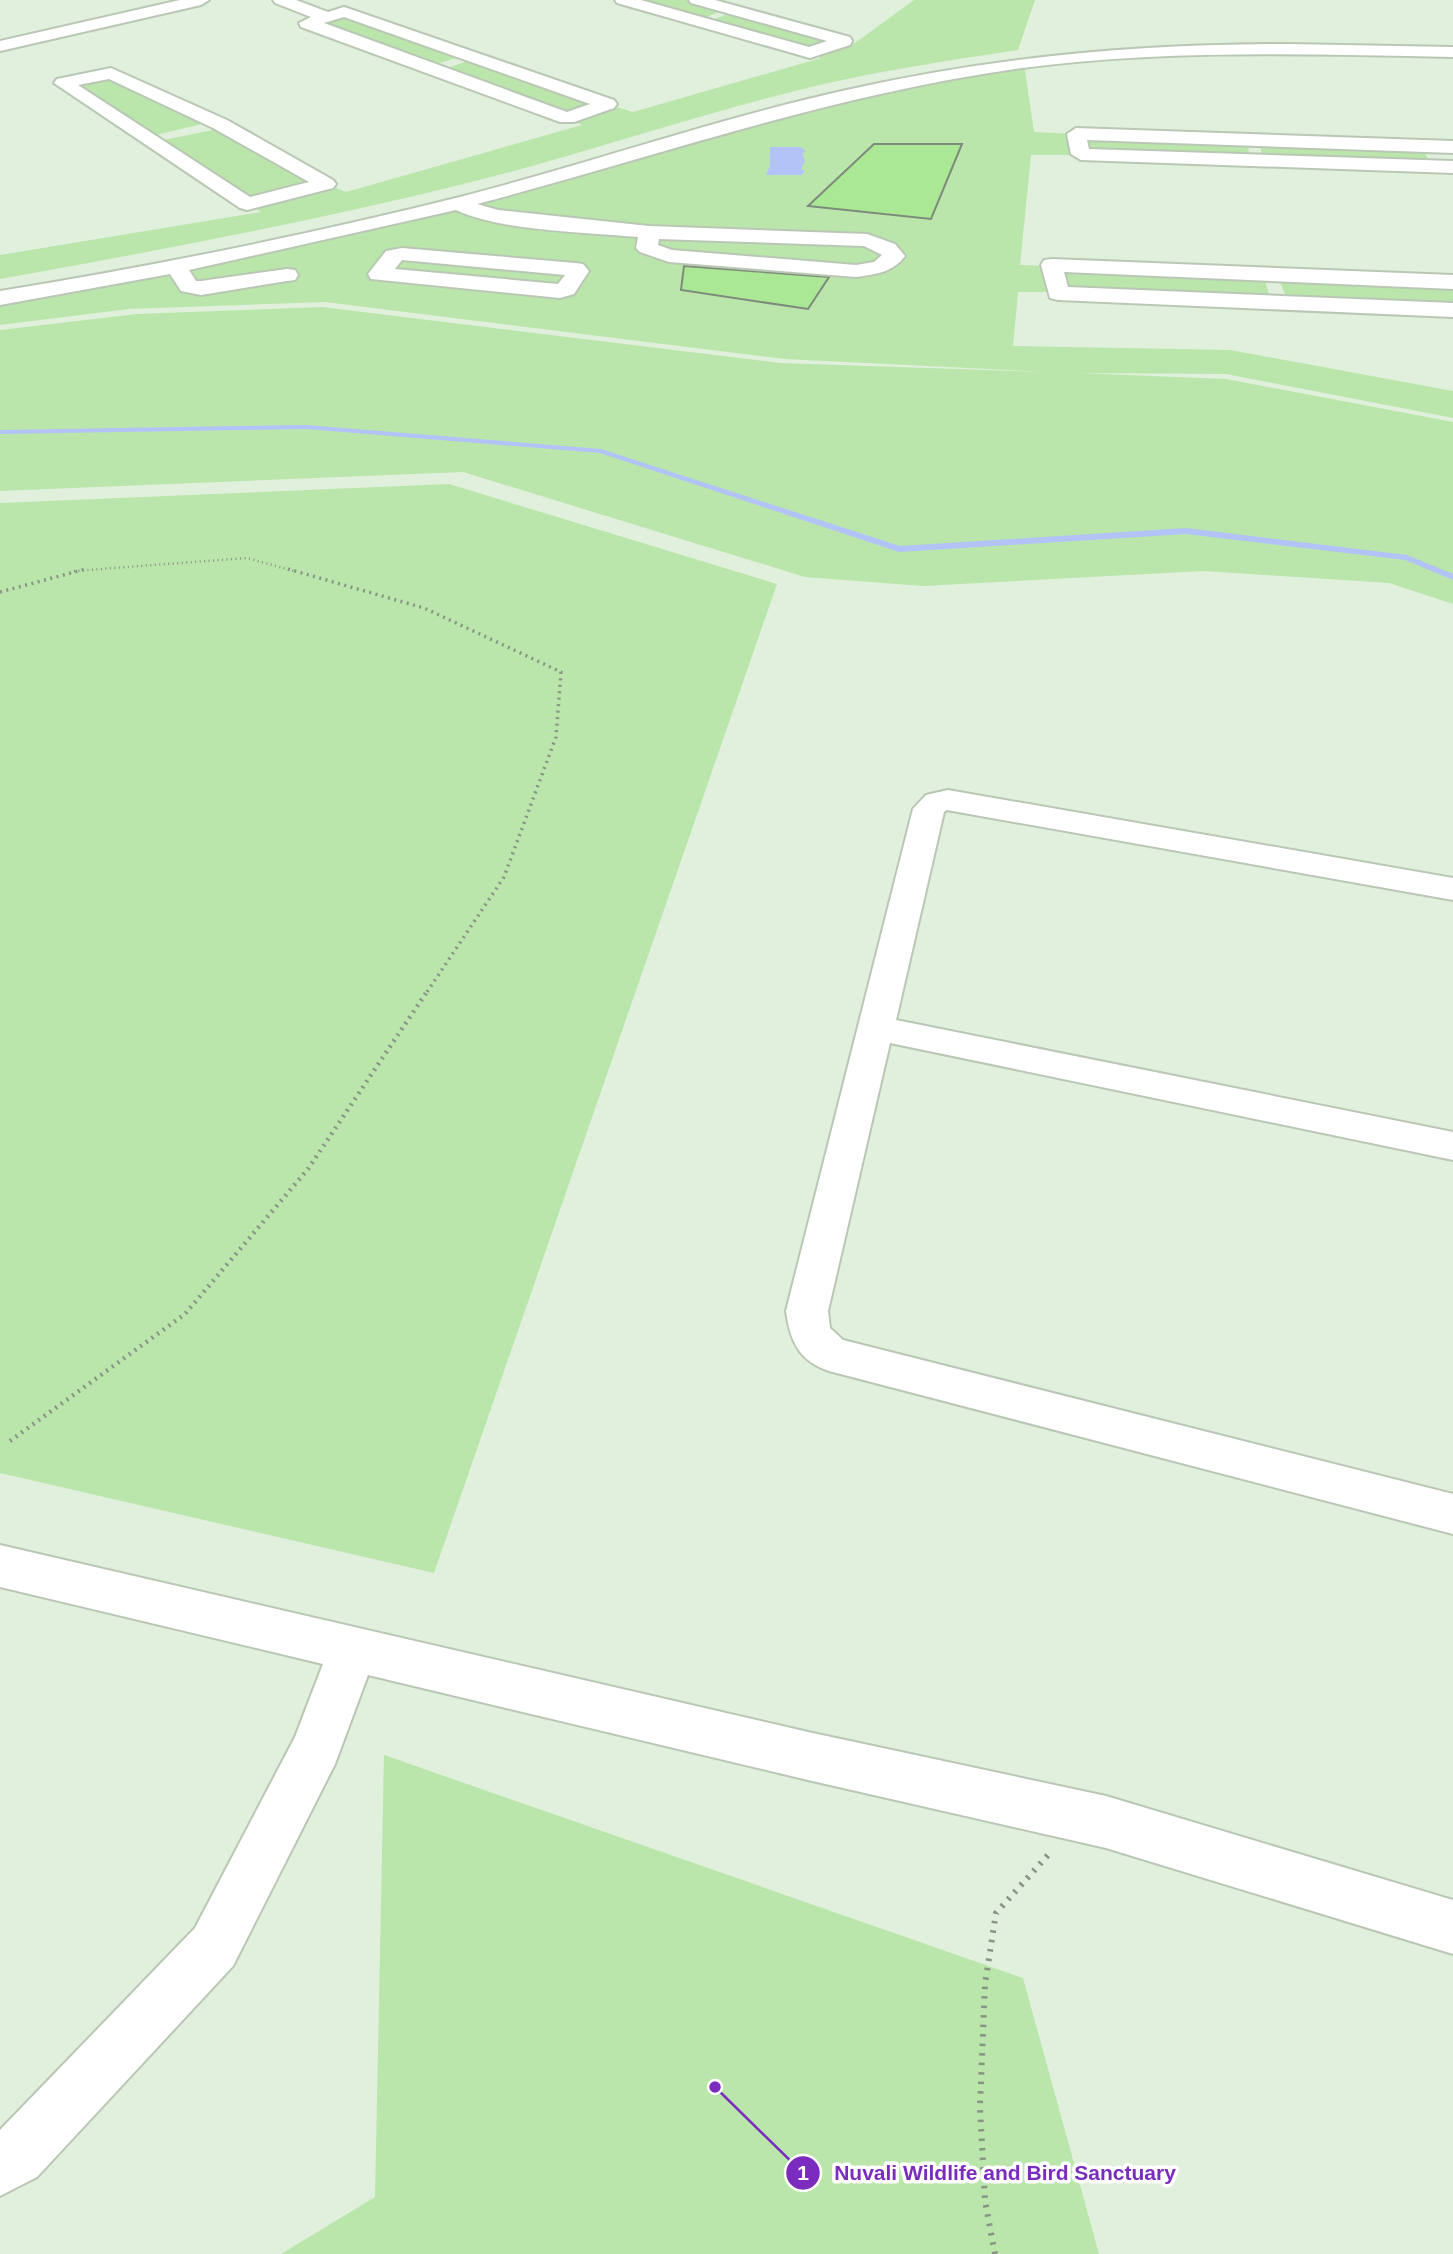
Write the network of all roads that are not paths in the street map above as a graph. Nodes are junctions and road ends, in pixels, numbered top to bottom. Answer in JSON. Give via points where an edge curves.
{"nodes":[{"id":1,"x":201,"y":0,"type":"edge"},
{"id":2,"x":281,"y":0,"type":"edge"},
{"id":3,"x":623,"y":0,"type":"edge"},
{"id":4,"x":697,"y":0,"type":"edge"},
{"id":5,"x":734,"y":10,"type":"junction"},
{"id":6,"x":324,"y":16,"type":"junction"},
{"id":7,"x":700,"y":22,"type":"junction"},
{"id":8,"x":1453,"y":42,"type":"edge"},
{"id":9,"x":38,"y":51,"type":"edge"},
{"id":10,"x":1453,"y":52,"type":"edge"},
{"id":11,"x":474,"y":56,"type":"junction"},
{"id":12,"x":1009,"y":59,"type":"junction"},
{"id":13,"x":432,"y":69,"type":"junction"},
{"id":14,"x":220,"y":124,"type":"junction"},
{"id":15,"x":151,"y":140,"type":"junction"},
{"id":16,"x":1254,"y":140,"type":"junction"},
{"id":17,"x":1429,"y":146,"type":"junction"},
{"id":18,"x":1453,"y":147,"type":"edge"},
{"id":19,"x":1257,"y":161,"type":"junction"},
{"id":20,"x":1446,"y":167,"type":"edge"},
{"id":21,"x":458,"y":203,"type":"junction"},
{"id":22,"x":521,"y":218,"type":"junction"},
{"id":23,"x":649,"y":232,"type":"junction"},
{"id":24,"x":487,"y":260,"type":"junction"},
{"id":25,"x":176,"y":266,"type":"junction"},
{"id":26,"x":1272,"y":275,"type":"junction"},
{"id":27,"x":0,"y":281,"type":"edge"},
{"id":28,"x":276,"y":281,"type":"dead end"},
{"id":29,"x":1453,"y":282,"type":"edge"},
{"id":30,"x":0,"y":298,"type":"edge"},
{"id":31,"x":1280,"y":302,"type":"junction"},
{"id":32,"x":1453,"y":310,"type":"edge"},
{"id":33,"x":1453,"y":888,"type":"edge"},
{"id":34,"x":876,"y":1028,"type":"junction"},
{"id":35,"x":1453,"y":1146,"type":"edge"},
{"id":36,"x":1453,"y":1514,"type":"edge"},
{"id":37,"x":0,"y":1566,"type":"edge"},
{"id":38,"x":353,"y":1648,"type":"junction"},
{"id":39,"x":1453,"y":1927,"type":"edge"},
{"id":40,"x":5,"y":2159,"type":"edge"}],
"edges":[{"from":1,"to":9,"type":"street"},
{"from":2,"to":6,"type":"street"},
{"from":3,"to":7,"type":"street"},
{"from":4,"to":5,"type":"street"},
{"from":5,"to":7,"type":"street"},
{"from":5,"to":7,"type":"street","via":[[844,41],[810,53]]},
{"from":6,"to":11,"type":"street","via":[[344,12]]},
{"from":6,"to":13,"type":"street","via":[[307,23]]},
{"from":8,"to":12,"type":"street","via":[[1132,41]]},
{"from":9,"to":14,"type":"street","via":[[111,73]]},
{"from":9,"to":15,"type":"street","via":[[63,83]]},
{"from":10,"to":12,"type":"street","via":[[1241,48]]},
{"from":11,"to":13,"type":"street"},
{"from":11,"to":13,"type":"street","via":[[608,104],[567,118]]},
{"from":12,"to":21,"type":"street","via":[[801,106]]},
{"from":12,"to":27,"type":"street","via":[[803,90],[516,172],[316,221]]},
{"from":14,"to":15,"type":"street"},
{"from":14,"to":15,"type":"street","via":[[326,184],[247,204]]},
{"from":16,"to":17,"type":"street"},
{"from":16,"to":19,"type":"street"},
{"from":16,"to":19,"type":"street","via":[[1076,134],[1081,154]]},
{"from":17,"to":18,"type":"street"},
{"from":17,"to":20,"type":"street"},
{"from":19,"to":20,"type":"street"},
{"from":21,"to":22,"type":"street","via":[[477,212]]},
{"from":21,"to":25,"type":"street"},
{"from":22,"to":23,"type":"street"},
{"from":22,"to":24,"type":"street"},
{"from":23,"to":23,"type":"street","via":[[854,239],[888,248],[894,256],[881,267],[856,271],[668,256],[647,248]]},
{"from":24,"to":24,"type":"street","via":[[402,254],[379,274],[559,291],[566,289],[578,271]]},
{"from":25,"to":28,"type":"street","via":[[189,286],[201,288]]},
{"from":25,"to":30,"type":"street"},
{"from":26,"to":29,"type":"street"},
{"from":26,"to":31,"type":"street"},
{"from":26,"to":31,"type":"street","via":[[1052,265],[1058,293]]},
{"from":31,"to":32,"type":"street"},
{"from":33,"to":34,"type":"street","via":[[948,800],[937,802],[929,809]]},
{"from":34,"to":35,"type":"street"},
{"from":34,"to":36,"type":"street","via":[[807,1311],[810,1334],[829,1354]]},
{"from":37,"to":38,"type":"street"},
{"from":38,"to":39,"type":"street","via":[[1080,1816]]},
{"from":38,"to":40,"type":"street","via":[[317,1747],[214,1947]]}]}
